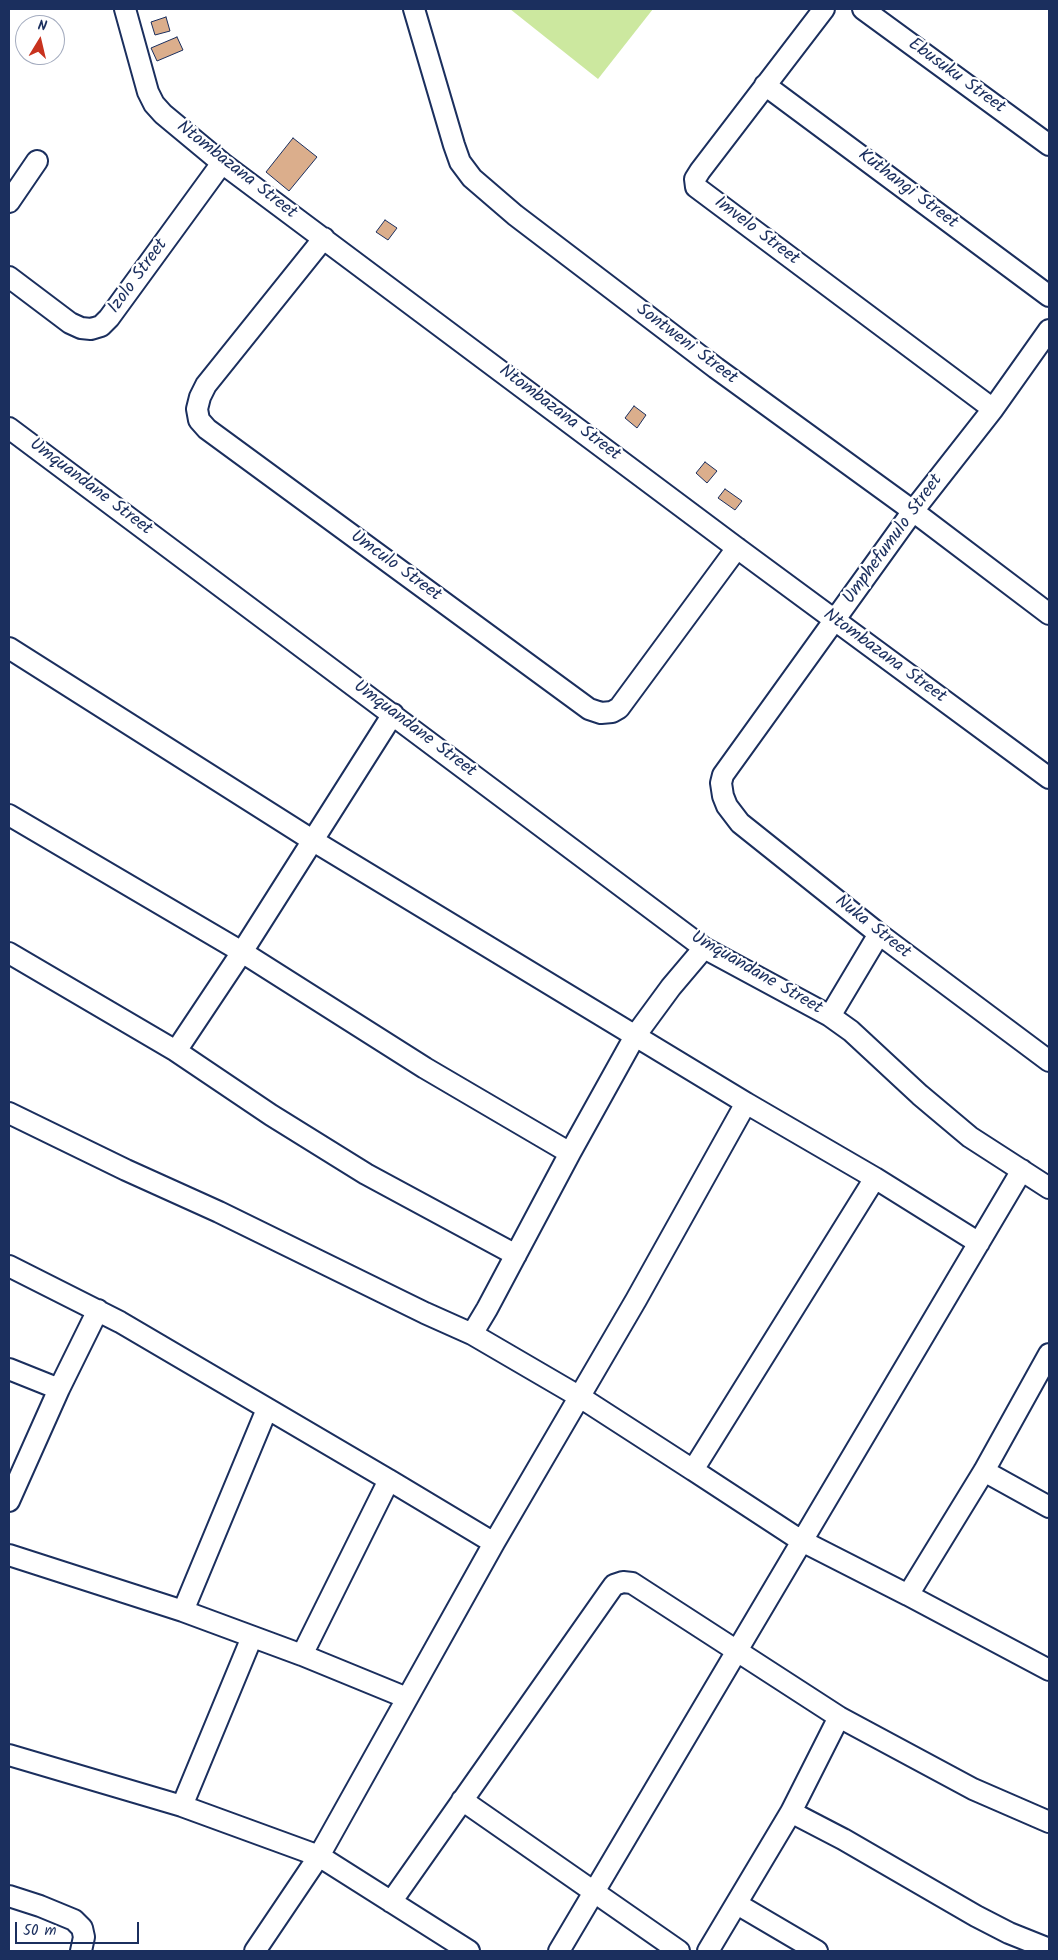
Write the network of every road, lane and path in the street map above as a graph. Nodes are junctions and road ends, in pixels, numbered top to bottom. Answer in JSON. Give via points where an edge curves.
{"nodes":[{"id":1,"x":125,"y":9,"type":"edge"},
{"id":2,"x":414,"y":9,"type":"edge"},
{"id":3,"x":824,"y":9,"type":"edge"},
{"id":4,"x":863,"y":9,"type":"edge"},
{"id":5,"x":765,"y":84,"type":"junction"},
{"id":6,"x":1049,"y":145,"type":"edge"},
{"id":7,"x":37,"y":161,"type":"dead end"},
{"id":8,"x":222,"y":163,"type":"junction"},
{"id":9,"x":9,"y":202,"type":"edge"},
{"id":10,"x":324,"y":238,"type":"junction"},
{"id":11,"x":9,"y":277,"type":"edge"},
{"id":12,"x":1049,"y":296,"type":"edge"},
{"id":13,"x":1049,"y":330,"type":"edge"},
{"id":14,"x":993,"y":410,"type":"junction"},
{"id":15,"x":9,"y":428,"type":"edge"},
{"id":16,"x":913,"y":511,"type":"junction"},
{"id":17,"x":737,"y":548,"type":"junction"},
{"id":18,"x":1049,"y":614,"type":"edge"},
{"id":19,"x":835,"y":621,"type":"junction"},
{"id":20,"x":9,"y":648,"type":"edge"},
{"id":21,"x":393,"y":714,"type":"junction"},
{"id":22,"x":723,"y":775,"type":"joint"},
{"id":23,"x":1049,"y":778,"type":"edge"},
{"id":24,"x":9,"y":815,"type":"edge"},
{"id":25,"x":312,"y":840,"type":"junction"},
{"id":26,"x":879,"y":934,"type":"junction"},
{"id":27,"x":704,"y":948,"type":"junction"},
{"id":28,"x":242,"y":952,"type":"junction"},
{"id":29,"x":9,"y":953,"type":"edge"},
{"id":30,"x":830,"y":1016,"type":"junction"},
{"id":31,"x":635,"y":1036,"type":"junction"},
{"id":32,"x":176,"y":1051,"type":"junction"},
{"id":33,"x":1049,"y":1061,"type":"edge"},
{"id":34,"x":746,"y":1103,"type":"junction"},
{"id":35,"x":9,"y":1113,"type":"edge"},
{"id":36,"x":570,"y":1152,"type":"junction"},
{"id":37,"x":1022,"y":1170,"type":"junction"},
{"id":38,"x":875,"y":1178,"type":"junction"},
{"id":39,"x":1049,"y":1188,"type":"edge"},
{"id":40,"x":979,"y":1243,"type":"junction"},
{"id":41,"x":516,"y":1255,"type":"junction"},
{"id":42,"x":9,"y":1266,"type":"edge"},
{"id":43,"x":98,"y":1310,"type":"junction"},
{"id":44,"x":472,"y":1334,"type":"junction"},
{"id":45,"x":1046,"y":1366,"type":"edge"},
{"id":46,"x":9,"y":1369,"type":"edge"},
{"id":47,"x":59,"y":1389,"type":"junction"},
{"id":48,"x":580,"y":1397,"type":"junction"},
{"id":49,"x":267,"y":1409,"type":"junction"},
{"id":50,"x":693,"y":1470,"type":"junction"},
{"id":51,"x":984,"y":1471,"type":"junction"},
{"id":52,"x":389,"y":1480,"type":"junction"},
{"id":53,"x":9,"y":1501,"type":"edge"},
{"id":54,"x":1049,"y":1507,"type":"edge"},
{"id":55,"x":800,"y":1540,"type":"junction"},
{"id":56,"x":494,"y":1543,"type":"junction"},
{"id":57,"x":9,"y":1555,"type":"edge"},
{"id":58,"x":908,"y":1595,"type":"junction"},
{"id":59,"x":183,"y":1611,"type":"junction"},
{"id":60,"x":252,"y":1637,"type":"junction"},
{"id":61,"x":737,"y":1652,"type":"junction"},
{"id":62,"x":302,"y":1655,"type":"junction"},
{"id":63,"x":1049,"y":1670,"type":"edge"},
{"id":64,"x":407,"y":1698,"type":"junction"},
{"id":65,"x":839,"y":1717,"type":"junction"},
{"id":66,"x":9,"y":1754,"type":"edge"},
{"id":67,"x":462,"y":1800,"type":"junction"},
{"id":68,"x":182,"y":1806,"type":"junction"},
{"id":69,"x":791,"y":1812,"type":"junction"},
{"id":70,"x":1049,"y":1822,"type":"edge"},
{"id":71,"x":319,"y":1856,"type":"junction"},
{"id":72,"x":594,"y":1892,"type":"junction"},
{"id":73,"x":9,"y":1896,"type":"edge"},
{"id":74,"x":390,"y":1902,"type":"junction"},
{"id":75,"x":737,"y":1904,"type":"junction"},
{"id":76,"x":1049,"y":1949,"type":"edge"},
{"id":77,"x":81,"y":1951,"type":"edge"},
{"id":78,"x":255,"y":1951,"type":"edge"},
{"id":79,"x":469,"y":1951,"type":"edge"},
{"id":80,"x":559,"y":1951,"type":"edge"},
{"id":81,"x":679,"y":1951,"type":"edge"},
{"id":82,"x":708,"y":1951,"type":"edge"},
{"id":83,"x":817,"y":1951,"type":"edge"}],
"edges":[{"from":1,"to":8,"type":"street","name":"Ntombazana Street","via":[[154,104]]},
{"from":2,"to":16,"type":"street","name":"Sontweni Street","via":[[454,145],[460,162],[472,178],[515,215],[716,368]]},
{"from":3,"to":5,"type":"street","name":"Imvelo Street"},
{"from":4,"to":6,"type":"street","name":"Ebusuku Street"},
{"from":5,"to":12,"type":"street","name":"Kuthangi Street"},
{"from":5,"to":14,"type":"street","name":"Imvelo Street","via":[[700,171],[695,180],[696,187]]},
{"from":7,"to":9,"type":"street"},
{"from":8,"to":10,"type":"street","name":"Ntombazana Street"},
{"from":8,"to":11,"type":"street","name":"Izolo Street","via":[[100,326],[91,329],[70,323]]},
{"from":10,"to":17,"type":"street","name":"Ntombazana Street"},
{"from":10,"to":17,"type":"street","name":"Umculo Street","via":[[206,385],[197,409],[199,420],[207,429],[589,709],[601,713],[618,708]]},
{"from":13,"to":14,"type":"street","name":"Umphefumulo Street"},
{"from":14,"to":16,"type":"street","name":"Umphefumulo Street"},
{"from":15,"to":21,"type":"street","name":"Umquandane Street"},
{"from":16,"to":18,"type":"street","name":"Sontweni Street"},
{"from":16,"to":19,"type":"street","name":"Umphefumulo Street"},
{"from":17,"to":19,"type":"street","name":"Ntombazana Street"},
{"from":19,"to":22,"type":"street","name":"Umphefumulo Street"},
{"from":19,"to":23,"type":"street","name":"Ntombazana Street"},
{"from":20,"to":25,"type":"street"},
{"from":21,"to":25,"type":"street"},
{"from":21,"to":27,"type":"street","name":"Umquandane Street"},
{"from":22,"to":26,"type":"street","name":"Nuka Street","via":[[723,796],[740,823]]},
{"from":24,"to":28,"type":"street"},
{"from":25,"to":28,"type":"street"},
{"from":25,"to":31,"type":"street"},
{"from":26,"to":30,"type":"street","name":"Umquandane Street"},
{"from":26,"to":33,"type":"street","name":"Nuka Street"},
{"from":27,"to":30,"type":"street","name":"Umquandane Street"},
{"from":27,"to":31,"type":"street"},
{"from":28,"to":32,"type":"street"},
{"from":28,"to":36,"type":"street","via":[[425,1068]]},
{"from":29,"to":32,"type":"street"},
{"from":30,"to":37,"type":"street","name":"Umquandane Street","via":[[867,1045],[943,1116]]},
{"from":31,"to":34,"type":"street"},
{"from":31,"to":36,"type":"street"},
{"from":32,"to":41,"type":"street","via":[[270,1115],[366,1174]]},
{"from":34,"to":38,"type":"street"},
{"from":34,"to":48,"type":"street"},
{"from":35,"to":44,"type":"street"},
{"from":36,"to":41,"type":"street"},
{"from":37,"to":39,"type":"street","name":"Umquandane Street"},
{"from":37,"to":40,"type":"street"},
{"from":38,"to":40,"type":"street"},
{"from":38,"to":50,"type":"street"},
{"from":40,"to":55,"type":"street"},
{"from":41,"to":44,"type":"street"},
{"from":42,"to":43,"type":"street"},
{"from":43,"to":47,"type":"street"},
{"from":43,"to":49,"type":"street"},
{"from":44,"to":48,"type":"street"},
{"from":45,"to":51,"type":"street"},
{"from":46,"to":47,"type":"street"},
{"from":47,"to":53,"type":"street"},
{"from":48,"to":50,"type":"street"},
{"from":48,"to":56,"type":"street"},
{"from":49,"to":52,"type":"street"},
{"from":49,"to":59,"type":"street"},
{"from":50,"to":55,"type":"street"},
{"from":51,"to":54,"type":"street"},
{"from":51,"to":58,"type":"street"},
{"from":52,"to":56,"type":"street"},
{"from":52,"to":62,"type":"street"},
{"from":55,"to":58,"type":"street"},
{"from":55,"to":61,"type":"street"},
{"from":56,"to":64,"type":"street"},
{"from":57,"to":59,"type":"street"},
{"from":58,"to":63,"type":"street"},
{"from":59,"to":60,"type":"street"},
{"from":60,"to":62,"type":"street"},
{"from":60,"to":68,"type":"street"},
{"from":61,"to":65,"type":"street"},
{"from":61,"to":67,"type":"street","via":[[632,1583],[614,1585]]},
{"from":61,"to":72,"type":"street"},
{"from":62,"to":64,"type":"street"},
{"from":64,"to":71,"type":"street"},
{"from":65,"to":69,"type":"street"},
{"from":65,"to":70,"type":"street","via":[[973,1789]]},
{"from":66,"to":68,"type":"street"},
{"from":67,"to":72,"type":"street"},
{"from":67,"to":74,"type":"street"},
{"from":68,"to":71,"type":"street"},
{"from":69,"to":75,"type":"street"},
{"from":69,"to":76,"type":"street","via":[[976,1916]]},
{"from":71,"to":74,"type":"street"},
{"from":71,"to":78,"type":"street"},
{"from":72,"to":80,"type":"street"},
{"from":72,"to":81,"type":"street"},
{"from":73,"to":77,"type":"street","via":[[74,1920],[82,1928]]},
{"from":74,"to":79,"type":"street"},
{"from":75,"to":82,"type":"street"},
{"from":75,"to":83,"type":"street"}]}
